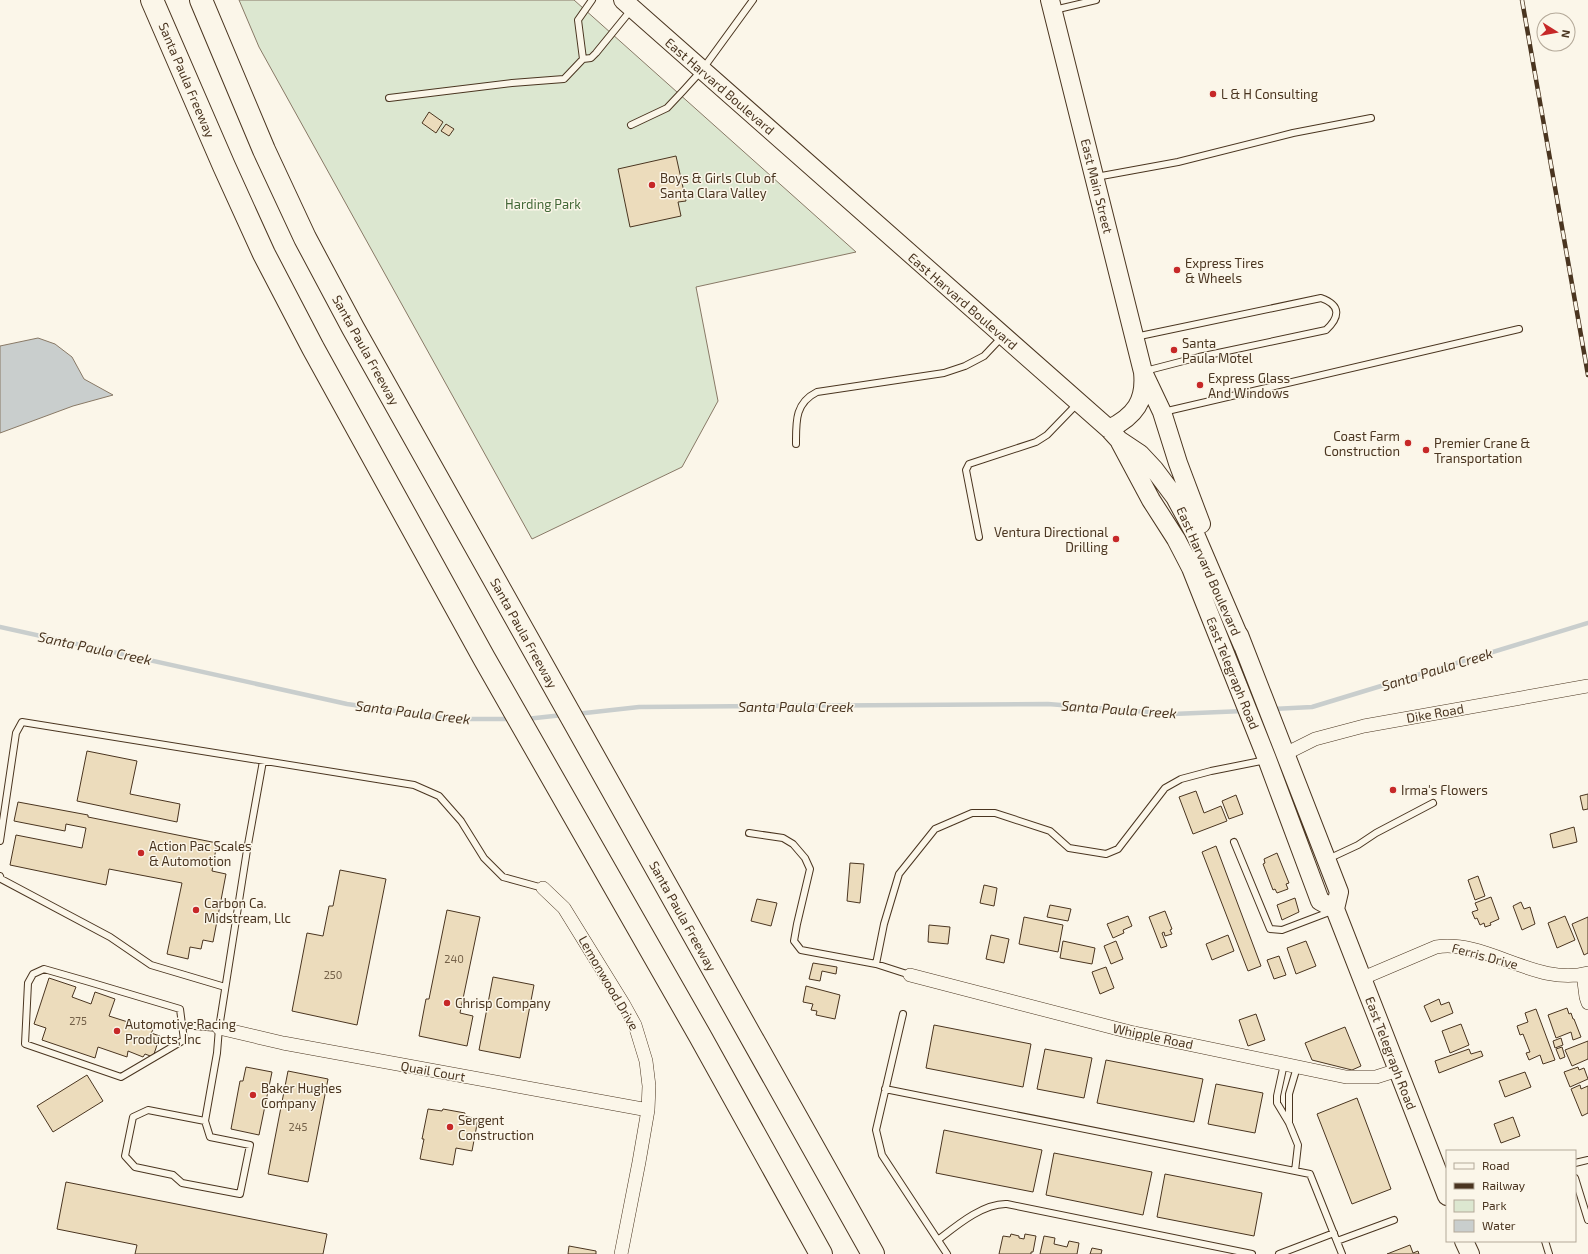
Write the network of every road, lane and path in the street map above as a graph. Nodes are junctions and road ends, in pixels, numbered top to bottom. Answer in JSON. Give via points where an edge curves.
{"nodes":[{"id":1,"x":152,"y":0,"type":"edge"},
{"id":2,"x":200,"y":0,"type":"edge"},
{"id":3,"x":592,"y":0,"type":"edge"},
{"id":4,"x":753,"y":0,"type":"edge"},
{"id":5,"x":1096,"y":0,"type":"edge"},
{"id":6,"x":628,"y":4,"type":"edge"},
{"id":7,"x":1051,"y":5,"type":"edge"},
{"id":8,"x":583,"y":59,"type":"junction"},
{"id":9,"x":702,"y":70,"type":"junction"},
{"id":10,"x":389,"y":98,"type":"dead end"},
{"id":11,"x":1371,"y":118,"type":"dead end"},
{"id":12,"x":631,"y":125,"type":"dead end"},
{"id":13,"x":1095,"y":177,"type":"junction"},
{"id":14,"x":1519,"y":329,"type":"dead end"},
{"id":15,"x":1003,"y":336,"type":"junction"},
{"id":16,"x":1134,"y":337,"type":"junction"},
{"id":17,"x":1143,"y":372,"type":"junction"},
{"id":18,"x":1078,"y":403,"type":"junction"},
{"id":19,"x":1162,"y":412,"type":"junction"},
{"id":20,"x":1114,"y":434,"type":"junction"},
{"id":21,"x":796,"y":444,"type":"dead end"},
{"id":22,"x":1178,"y":463,"type":"joint"},
{"id":23,"x":979,"y":537,"type":"dead end"},
{"id":24,"x":1243,"y":646,"type":"junction"},
{"id":25,"x":1588,"y":686,"type":"edge"},
{"id":26,"x":1282,"y":747,"type":"junction"},
{"id":27,"x":1264,"y":752,"type":"junction"},
{"id":28,"x":263,"y":761,"type":"junction"},
{"id":29,"x":1433,"y":803,"type":"dead end"},
{"id":30,"x":748,"y":834,"type":"dead end"},
{"id":31,"x":0,"y":841,"type":"edge"},
{"id":32,"x":1234,"y":842,"type":"dead end"},
{"id":33,"x":1327,"y":860,"type":"junction"},
{"id":34,"x":0,"y":876,"type":"edge"},
{"id":35,"x":543,"y":888,"type":"joint"},
{"id":36,"x":1335,"y":909,"type":"junction"},
{"id":37,"x":876,"y":964,"type":"junction"},
{"id":38,"x":1585,"y":974,"type":"edge"},
{"id":39,"x":910,"y":975,"type":"joint"},
{"id":40,"x":1362,"y":978,"type":"junction"},
{"id":41,"x":225,"y":987,"type":"junction"},
{"id":42,"x":1588,"y":1003,"type":"edge"},
{"id":43,"x":903,"y":1014,"type":"dead end"},
{"id":44,"x":182,"y":1025,"type":"junction"},
{"id":45,"x":219,"y":1028,"type":"junction"},
{"id":46,"x":1290,"y":1066,"type":"junction"},
{"id":47,"x":1398,"y":1070,"type":"junction"},
{"id":48,"x":885,"y":1089,"type":"junction"},
{"id":49,"x":648,"y":1110,"type":"junction"},
{"id":50,"x":205,"y":1120,"type":"junction"},
{"id":51,"x":1290,"y":1123,"type":"junction"},
{"id":52,"x":1588,"y":1160,"type":"edge"},
{"id":53,"x":1576,"y":1163,"type":"edge"},
{"id":54,"x":1295,"y":1171,"type":"junction"},
{"id":55,"x":1576,"y":1181,"type":"edge"},
{"id":56,"x":1446,"y":1193,"type":"edge"},
{"id":57,"x":1394,"y":1220,"type":"dead end"},
{"id":58,"x":1588,"y":1220,"type":"edge"},
{"id":59,"x":1334,"y":1233,"type":"junction"},
{"id":60,"x":938,"y":1240,"type":"junction"},
{"id":61,"x":1337,"y":1241,"type":"junction"},
{"id":62,"x":1464,"y":1242,"type":"edge"},
{"id":63,"x":1545,"y":1242,"type":"edge"},
{"id":64,"x":621,"y":1254,"type":"edge"},
{"id":65,"x":820,"y":1254,"type":"edge"},
{"id":66,"x":873,"y":1254,"type":"edge"},
{"id":67,"x":947,"y":1254,"type":"edge"},
{"id":68,"x":1252,"y":1254,"type":"edge"},
{"id":69,"x":1279,"y":1254,"type":"edge"},
{"id":70,"x":1342,"y":1254,"type":"edge"},
{"id":71,"x":1470,"y":1254,"type":"edge"},
{"id":72,"x":1549,"y":1254,"type":"edge"}],
"edges":[{"from":1,"to":65,"type":"highway","name":"Santa Paula Freeway","via":[[264,254],[313,348],[484,658],[700,1036]]},
{"from":2,"to":66,"type":"highway","name":"Santa Paula Freeway","via":[[305,238],[353,328]]},
{"from":3,"to":8,"type":"lane","via":[[578,20]]},
{"from":4,"to":9,"type":"lane"},
{"from":5,"to":7,"type":"lane"},
{"from":6,"to":8,"type":"lane","via":[[596,53],[591,58]]},
{"from":6,"to":9,"type":"main road","name":"East Harvard Boulevard"},
{"from":7,"to":13,"type":"main road","name":"East Main Street"},
{"from":8,"to":10,"type":"lane","via":[[564,79]]},
{"from":9,"to":12,"type":"lane","via":[[667,108]]},
{"from":9,"to":15,"type":"main road","name":"East Harvard Boulevard"},
{"from":11,"to":13,"type":"lane","via":[[1293,133],[1178,162]]},
{"from":13,"to":16,"type":"main road","name":"East Main Street"},
{"from":14,"to":19,"type":"lane"},
{"from":15,"to":18,"type":"main road","name":"East Harvard Boulevard"},
{"from":15,"to":21,"type":"lane","via":[[984,356],[966,366],[944,373],[818,392],[808,397],[797,416]]},
{"from":16,"to":17,"type":"main road","name":"East Main Street"},
{"from":16,"to":17,"type":"lane","via":[[1322,298],[1335,306],[1337,314],[1334,324],[1326,330],[1199,357]]},
{"from":17,"to":19,"type":"main road","name":"East Main Street"},
{"from":17,"to":20,"type":"main road","name":"East Main Street","via":[[1143,391],[1136,410]]},
{"from":18,"to":20,"type":"main road","name":"East Harvard Boulevard"},
{"from":18,"to":23,"type":"lane","via":[[1047,435],[1036,442],[969,464],[966,470]]},
{"from":19,"to":22,"type":"main road","name":"East Main Street"},
{"from":20,"to":24,"type":"main road","name":"East Harvard Boulevard","via":[[1140,454],[1175,497],[1195,534]]},
{"from":20,"to":27,"type":"main road","name":"East Telegraph Road","via":[[1191,568]]},
{"from":22,"to":24,"type":"main road","name":"East Telegraph Road"},
{"from":24,"to":26,"type":"main road","name":"East Telegraph Road"},
{"from":25,"to":26,"type":"street","name":"Dike Road","via":[[1364,726]]},
{"from":26,"to":33,"type":"main road","name":"East Telegraph Road"},
{"from":27,"to":36,"type":"main road","name":"East Telegraph Road","via":[[1320,901]]},
{"from":27,"to":37,"type":"lane","via":[[1181,779],[1165,788],[1118,849],[1106,854],[1069,848],[1050,831],[995,813],[972,813],[935,828],[899,874],[884,924]]},
{"from":28,"to":31,"type":"lane","via":[[22,722],[16,733]]},
{"from":28,"to":35,"type":"lane","via":[[414,785],[439,796],[461,820],[484,858],[504,877]]},
{"from":28,"to":41,"type":"lane"},
{"from":29,"to":33,"type":"lane"},
{"from":30,"to":37,"type":"lane","via":[[783,838],[793,844],[810,868],[794,940],[801,950]]},
{"from":32,"to":36,"type":"lane","via":[[1270,929],[1282,930]]},
{"from":33,"to":36,"type":"main road","name":"East Telegraph Road","via":[[1339,892]]},
{"from":34,"to":41,"type":"lane","via":[[1,879],[110,937],[151,965]]},
{"from":35,"to":49,"type":"street","name":"Lemonwood Drive","via":[[564,908],[635,1025],[646,1061]]},
{"from":36,"to":40,"type":"main road","name":"East Telegraph Road"},
{"from":37,"to":39,"type":"lane"},
{"from":38,"to":40,"type":"street","name":"Ferris Drive","via":[[1562,975],[1534,970],[1489,954],[1447,945],[1436,947]]},
{"from":38,"to":42,"type":"street"},
{"from":39,"to":46,"type":"street","name":"Whipple Road","via":[[1130,1032]]},
{"from":40,"to":47,"type":"main road","name":"East Telegraph Road"},
{"from":41,"to":45,"type":"lane"},
{"from":43,"to":48,"type":"lane"},
{"from":44,"to":44,"type":"lane","via":[[184,1040],[121,1077],[25,1044],[28,983],[33,974],[44,969],[180,1010]]},
{"from":44,"to":45,"type":"lane"},
{"from":45,"to":49,"type":"street","name":"Quail Court","via":[[283,1044]]},
{"from":45,"to":50,"type":"lane"},
{"from":46,"to":47,"type":"street","name":"Whipple Road","via":[[1361,1078],[1376,1077]]},
{"from":46,"to":51,"type":"lane"},
{"from":46,"to":51,"type":"lane","via":[[1277,1096],[1277,1103]]},
{"from":47,"to":56,"type":"main road","name":"East Telegraph Road"},
{"from":48,"to":54,"type":"lane"},
{"from":48,"to":60,"type":"lane","via":[[876,1130],[880,1149]]},
{"from":49,"to":64,"type":"street","name":"Lemonwood Drive"},
{"from":50,"to":50,"type":"lane","via":[[148,1110],[133,1117],[125,1156],[135,1167],[173,1175],[182,1183],[240,1194],[250,1146],[210,1137]]},
{"from":51,"to":54,"type":"lane","via":[[1298,1146]]},
{"from":52,"to":53,"type":"lane"},
{"from":54,"to":59,"type":"lane","via":[[1310,1174]]},
{"from":55,"to":58,"type":"lane"},
{"from":57,"to":61,"type":"lane"},
{"from":59,"to":61,"type":"lane"},
{"from":59,"to":69,"type":"lane"},
{"from":60,"to":67,"type":"lane"},
{"from":60,"to":68,"type":"lane","via":[[960,1223],[985,1209],[1006,1204]]},
{"from":61,"to":70,"type":"lane"},
{"from":62,"to":71,"type":"main road"},
{"from":63,"to":72,"type":"lane"}]}
